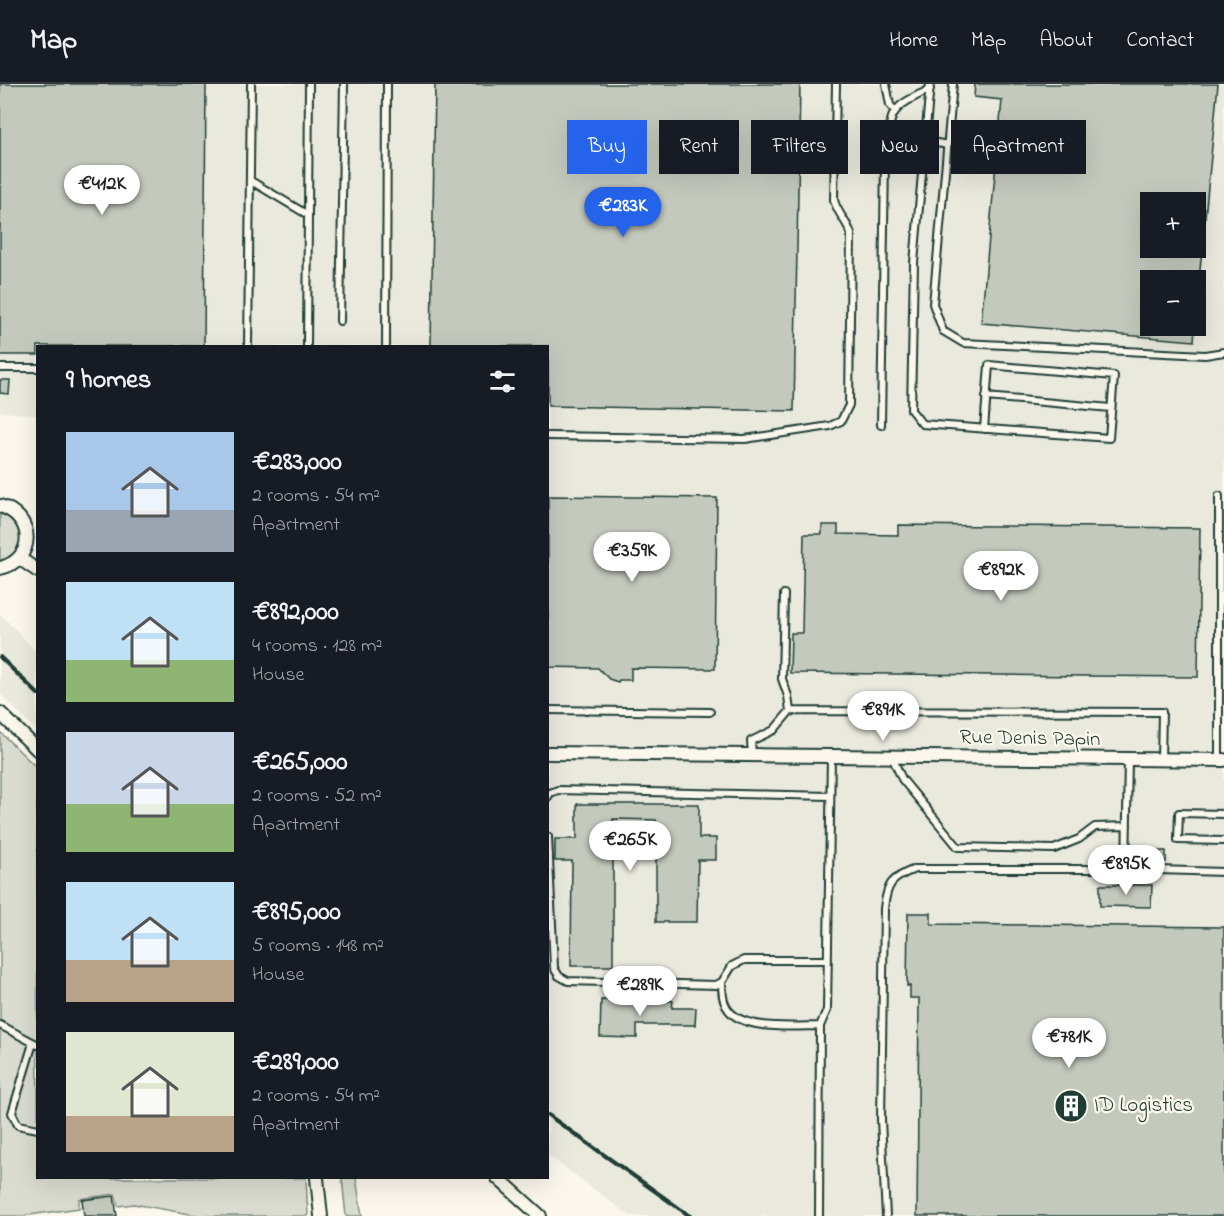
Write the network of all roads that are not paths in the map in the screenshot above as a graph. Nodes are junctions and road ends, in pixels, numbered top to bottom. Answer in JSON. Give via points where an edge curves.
{"nodes":[{"id":1,"x":251,"y":84,"type":"edge"},
{"id":2,"x":309,"y":84,"type":"edge"},
{"id":3,"x":344,"y":84,"type":"edge"},
{"id":4,"x":387,"y":84,"type":"edge"},
{"id":5,"x":836,"y":84,"type":"edge"},
{"id":6,"x":886,"y":84,"type":"edge"},
{"id":7,"x":953,"y":84,"type":"edge"},
{"id":8,"x":930,"y":87,"type":"edge"},
{"id":9,"x":894,"y":111,"type":"junction"},
{"id":10,"x":890,"y":120,"type":"edge"},
{"id":11,"x":927,"y":120,"type":"edge"},
{"id":12,"x":939,"y":143,"type":"edge"},
{"id":13,"x":948,"y":145,"type":"junction"},
{"id":14,"x":885,"y":174,"type":"edge"},
{"id":15,"x":922,"y":174,"type":"edge"},
{"id":16,"x":251,"y":181,"type":"junction"},
{"id":17,"x":308,"y":215,"type":"junction"},
{"id":18,"x":340,"y":321,"type":"dead end"},
{"id":19,"x":248,"y":345,"type":"edge"},
{"id":20,"x":307,"y":345,"type":"edge"},
{"id":21,"x":386,"y":345,"type":"edge"},
{"id":22,"x":1224,"y":352,"type":"edge"},
{"id":23,"x":0,"y":368,"type":"edge"},
{"id":24,"x":36,"y":368,"type":"edge"},
{"id":25,"x":986,"y":398,"type":"junction"},
{"id":26,"x":1111,"y":408,"type":"junction"},
{"id":27,"x":881,"y":426,"type":"dead end"},
{"id":28,"x":984,"y":429,"type":"junction"},
{"id":29,"x":549,"y":436,"type":"edge"},
{"id":30,"x":1219,"y":496,"type":"dead end"},
{"id":31,"x":0,"y":506,"type":"edge"},
{"id":32,"x":19,"y":558,"type":"junction"},
{"id":33,"x":0,"y":568,"type":"edge"},
{"id":34,"x":36,"y":570,"type":"edge"},
{"id":35,"x":784,"y":594,"type":"dead end"},
{"id":36,"x":549,"y":710,"type":"edge"},
{"id":37,"x":790,"y":711,"type":"junction"},
{"id":38,"x":710,"y":712,"type":"dead end"},
{"id":39,"x":0,"y":713,"type":"edge"},
{"id":40,"x":36,"y":748,"type":"edge"},
{"id":41,"x":549,"y":753,"type":"edge"},
{"id":42,"x":752,"y":755,"type":"junction"},
{"id":43,"x":831,"y":756,"type":"junction"},
{"id":44,"x":892,"y":757,"type":"junction"},
{"id":45,"x":1128,"y":760,"type":"junction"},
{"id":46,"x":1161,"y":760,"type":"junction"},
{"id":47,"x":1221,"y":760,"type":"edge"},
{"id":48,"x":549,"y":794,"type":"edge"},
{"id":49,"x":830,"y":796,"type":"junction"},
{"id":50,"x":1224,"y":813,"type":"edge"},
{"id":51,"x":1127,"y":826,"type":"junction"},
{"id":52,"x":1224,"y":841,"type":"edge"},
{"id":53,"x":549,"y":859,"type":"edge"},
{"id":54,"x":1126,"y":869,"type":"junction"},
{"id":55,"x":1224,"y":872,"type":"edge"},
{"id":56,"x":828,"y":960,"type":"junction"},
{"id":57,"x":722,"y":982,"type":"junction"},
{"id":58,"x":0,"y":1025,"type":"edge"},
{"id":59,"x":820,"y":1026,"type":"junction"},
{"id":60,"x":35,"y":1044,"type":"edge"},
{"id":61,"x":36,"y":1129,"type":"edge"},
{"id":62,"x":317,"y":1179,"type":"edge"},
{"id":63,"x":499,"y":1179,"type":"edge"},
{"id":64,"x":321,"y":1216,"type":"edge"},
{"id":65,"x":540,"y":1216,"type":"edge"},
{"id":66,"x":819,"y":1216,"type":"edge"},
{"id":67,"x":886,"y":1216,"type":"edge"}],
"edges":[{"from":1,"to":16,"type":"lane"},
{"from":2,"to":17,"type":"lane"},
{"from":3,"to":18,"type":"lane"},
{"from":4,"to":21,"type":"lane"},
{"from":5,"to":29,"type":"lane","via":[[834,200],[851,234],[849,405],[841,421],[745,439]]},
{"from":6,"to":9,"type":"lane"},
{"from":7,"to":13,"type":"lane"},
{"from":8,"to":9,"type":"lane"},
{"from":8,"to":11,"type":"lane"},
{"from":9,"to":10,"type":"lane"},
{"from":12,"to":13,"type":"lane"},
{"from":13,"to":22,"type":"lane","via":[[933,304],[943,331],[963,343],[1205,355]]},
{"from":14,"to":27,"type":"lane"},
{"from":15,"to":28,"type":"lane","via":[[914,263],[911,410],[922,424]]},
{"from":16,"to":17,"type":"lane"},
{"from":16,"to":19,"type":"lane"},
{"from":17,"to":20,"type":"lane"},
{"from":23,"to":24,"type":"lane"},
{"from":25,"to":26,"type":"lane"},
{"from":25,"to":26,"type":"lane","via":[[989,365],[1114,376]]},
{"from":25,"to":28,"type":"lane"},
{"from":26,"to":28,"type":"lane","via":[[1109,438]]},
{"from":30,"to":47,"type":"lane"},
{"from":31,"to":32,"type":"street","via":[[10,509],[24,523],[27,541]]},
{"from":32,"to":33,"type":"street"},
{"from":32,"to":34,"type":"street"},
{"from":35,"to":37,"type":"lane","via":[[782,679]]},
{"from":36,"to":38,"type":"lane"},
{"from":37,"to":42,"type":"lane","via":[[774,730],[752,741]]},
{"from":37,"to":46,"type":"lane","via":[[1162,712]]},
{"from":39,"to":40,"type":"street"},
{"from":41,"to":42,"type":"street","name":"Rue Denis Papin"},
{"from":42,"to":43,"type":"street","name":"Rue Denis Papin"},
{"from":43,"to":44,"type":"street","name":"Rue Denis Papin"},
{"from":43,"to":49,"type":"lane"},
{"from":44,"to":45,"type":"street","name":"Rue Denis Papin"},
{"from":44,"to":51,"type":"lane","via":[[902,779],[958,847],[1054,849],[1079,839],[1095,827]]},
{"from":45,"to":46,"type":"street","name":"Rue Denis Papin"},
{"from":45,"to":51,"type":"lane"},
{"from":46,"to":47,"type":"street","name":"Rue Denis Papin"},
{"from":48,"to":49,"type":"lane","via":[[558,790]]},
{"from":49,"to":56,"type":"lane"},
{"from":50,"to":52,"type":"lane","via":[[1179,813],[1178,840]]},
{"from":51,"to":54,"type":"lane"},
{"from":53,"to":57,"type":"lane","via":[[554,968],[559,976],[568,981],[716,985]]},
{"from":54,"to":55,"type":"lane"},
{"from":54,"to":67,"type":"lane","via":[[915,870],[893,879],[886,891],[884,908],[881,1120]]},
{"from":56,"to":57,"type":"lane","via":[[744,960],[732,966]]},
{"from":56,"to":59,"type":"lane","via":[[827,1010]]},
{"from":57,"to":59,"type":"lane","via":[[727,1008],[735,1017],[760,1025]]},
{"from":58,"to":60,"type":"lane"},
{"from":59,"to":66,"type":"lane"},
{"from":60,"to":61,"type":"lane","via":[[12,1113],[18,1125]]},
{"from":62,"to":64,"type":"street"},
{"from":63,"to":65,"type":"street"}]}
